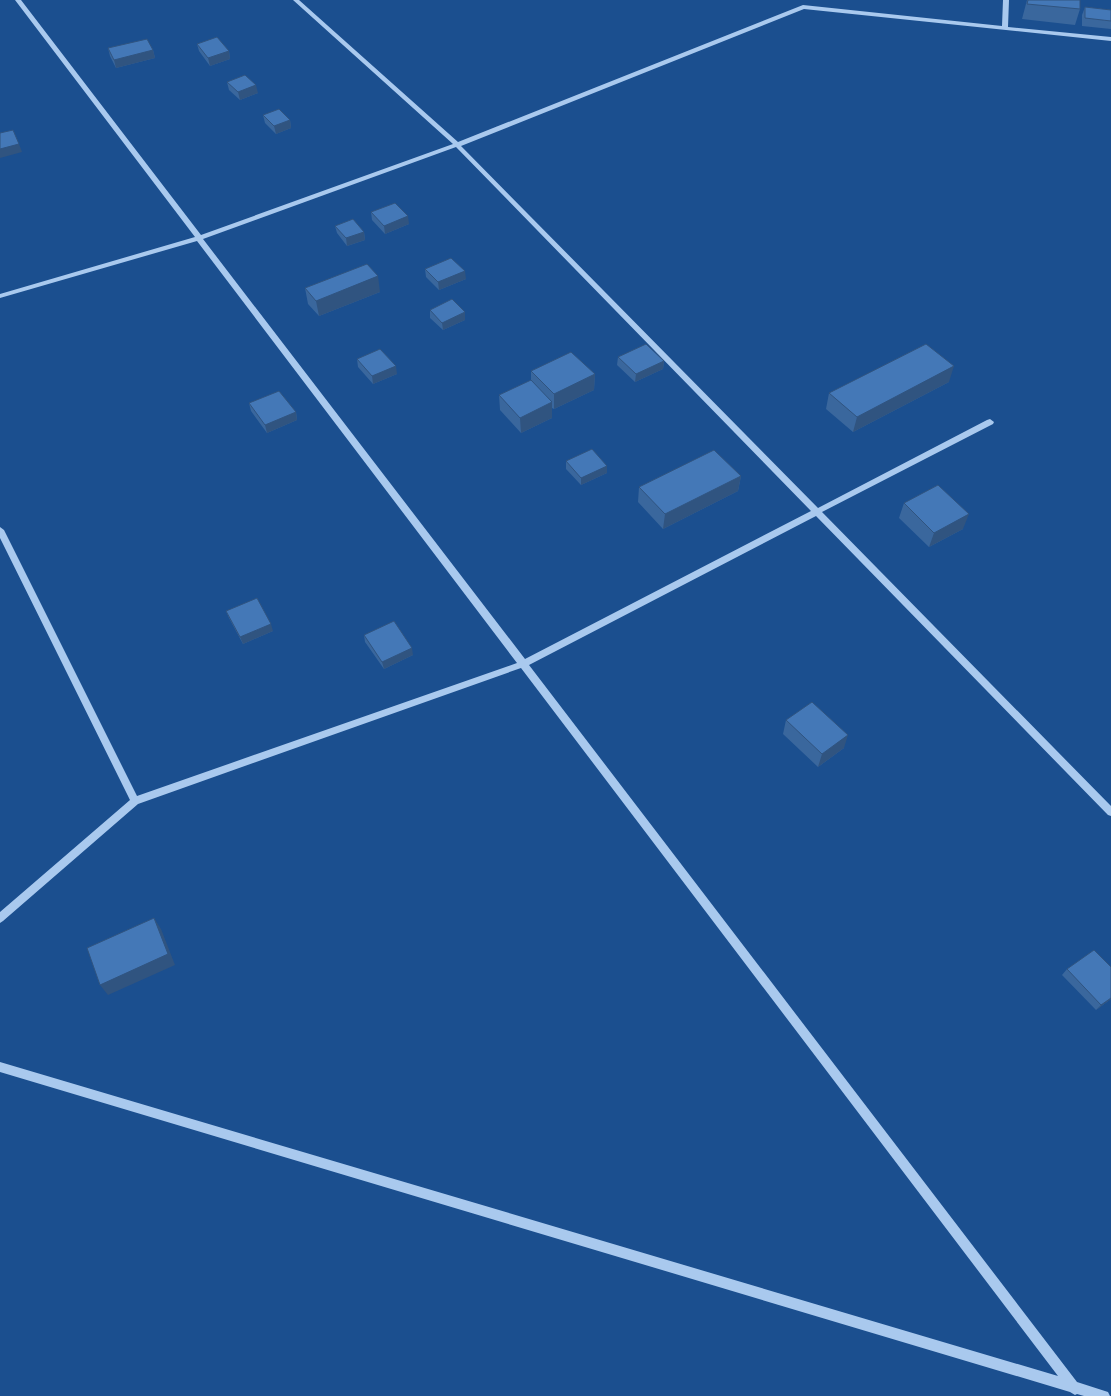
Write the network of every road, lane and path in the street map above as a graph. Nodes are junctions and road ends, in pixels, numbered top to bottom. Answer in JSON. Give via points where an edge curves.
{"nodes":[{"id":1,"x":18,"y":0,"type":"edge"},
{"id":2,"x":296,"y":0,"type":"edge"},
{"id":3,"x":1006,"y":0,"type":"edge"},
{"id":4,"x":1005,"y":28,"type":"junction"},
{"id":5,"x":1111,"y":39,"type":"edge"},
{"id":6,"x":457,"y":146,"type":"junction"},
{"id":7,"x":199,"y":238,"type":"junction"},
{"id":8,"x":0,"y":296,"type":"edge"},
{"id":9,"x":990,"y":422,"type":"dead end"},
{"id":10,"x":816,"y":512,"type":"junction"},
{"id":11,"x":0,"y":530,"type":"edge"},
{"id":12,"x":523,"y":664,"type":"junction"},
{"id":13,"x":135,"y":801,"type":"junction"},
{"id":14,"x":1111,"y":812,"type":"edge"},
{"id":15,"x":0,"y":918,"type":"edge"},
{"id":16,"x":0,"y":1068,"type":"edge"},
{"id":17,"x":1075,"y":1389,"type":"junction"},
{"id":18,"x":1104,"y":1396,"type":"edge"}],
"edges":[{"from":1,"to":7,"type":"street"},
{"from":2,"to":6,"type":"street"},
{"from":3,"to":4,"type":"street"},
{"from":4,"to":5,"type":"street"},
{"from":4,"to":6,"type":"street","via":[[803,7]]},
{"from":6,"to":7,"type":"street"},
{"from":6,"to":10,"type":"street"},
{"from":7,"to":8,"type":"street"},
{"from":7,"to":12,"type":"street"},
{"from":9,"to":10,"type":"street"},
{"from":10,"to":12,"type":"street"},
{"from":10,"to":14,"type":"street"},
{"from":11,"to":13,"type":"street"},
{"from":12,"to":13,"type":"street"},
{"from":12,"to":17,"type":"street"},
{"from":13,"to":15,"type":"street"},
{"from":16,"to":17,"type":"street"},
{"from":17,"to":18,"type":"street"}]}
